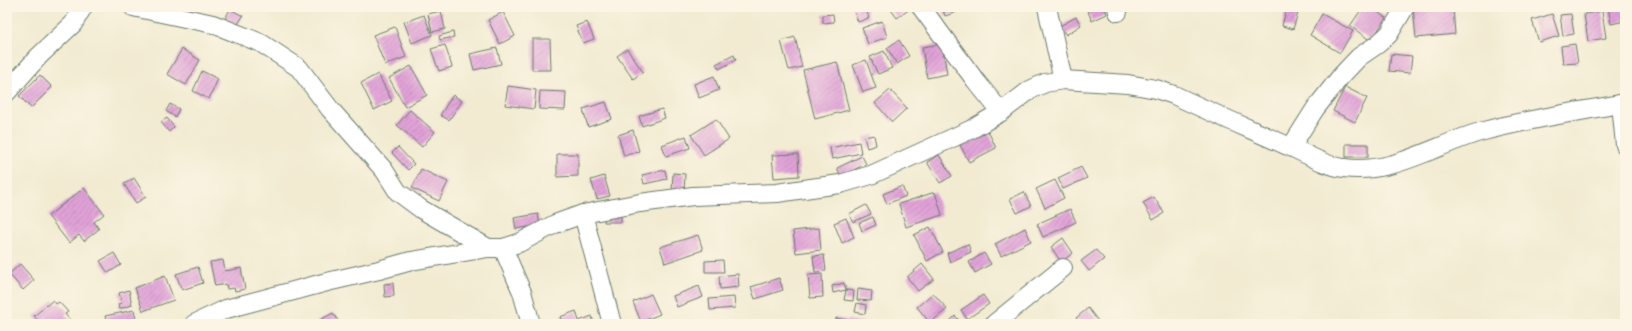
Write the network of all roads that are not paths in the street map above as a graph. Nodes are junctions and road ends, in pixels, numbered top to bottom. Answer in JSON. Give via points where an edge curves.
{"nodes":[{"id":1,"x":84,"y":7,"type":"edge"},
{"id":2,"x":133,"y":7,"type":"edge"},
{"id":3,"x":921,"y":7,"type":"edge"},
{"id":4,"x":1048,"y":7,"type":"edge"},
{"id":5,"x":1405,"y":7,"type":"edge"},
{"id":6,"x":1063,"y":80,"type":"junction"},
{"id":7,"x":7,"y":92,"type":"edge"},
{"id":8,"x":1623,"y":103,"type":"edge"},
{"id":9,"x":1001,"y":112,"type":"junction"},
{"id":10,"x":1625,"y":145,"type":"edge"},
{"id":11,"x":1291,"y":147,"type":"junction"},
{"id":12,"x":583,"y":214,"type":"junction"},
{"id":13,"x":496,"y":248,"type":"junction"},
{"id":14,"x":1063,"y":268,"type":"dead end"},
{"id":15,"x":194,"y":324,"type":"edge"},
{"id":16,"x":531,"y":324,"type":"edge"},
{"id":17,"x":612,"y":324,"type":"edge"},
{"id":18,"x":994,"y":324,"type":"edge"}],
"edges":[{"from":1,"to":7,"type":"street","via":[[72,24]]},
{"from":2,"to":13,"type":"street","via":[[213,24],[261,43],[300,68],[330,109],[384,170],[398,192],[421,209]]},
{"from":3,"to":9,"type":"street"},
{"from":4,"to":6,"type":"street"},
{"from":5,"to":11,"type":"street","via":[[1389,34],[1359,57],[1341,76],[1315,109]]},
{"from":6,"to":9,"type":"street","via":[[1045,83],[1030,90]]},
{"from":6,"to":11,"type":"street","via":[[1128,84],[1156,90]]},
{"from":8,"to":10,"type":"street"},
{"from":8,"to":11,"type":"street","via":[[1480,132],[1417,156],[1362,170],[1342,168],[1318,161]]},
{"from":9,"to":12,"type":"street","via":[[972,129],[900,163],[840,184],[777,193],[693,196]]},
{"from":12,"to":13,"type":"street","via":[[555,224],[519,243]]},
{"from":12,"to":17,"type":"street"},
{"from":13,"to":15,"type":"street","via":[[411,261],[327,282],[226,309]]},
{"from":13,"to":16,"type":"street","via":[[522,292]]},
{"from":14,"to":18,"type":"street"}]}
